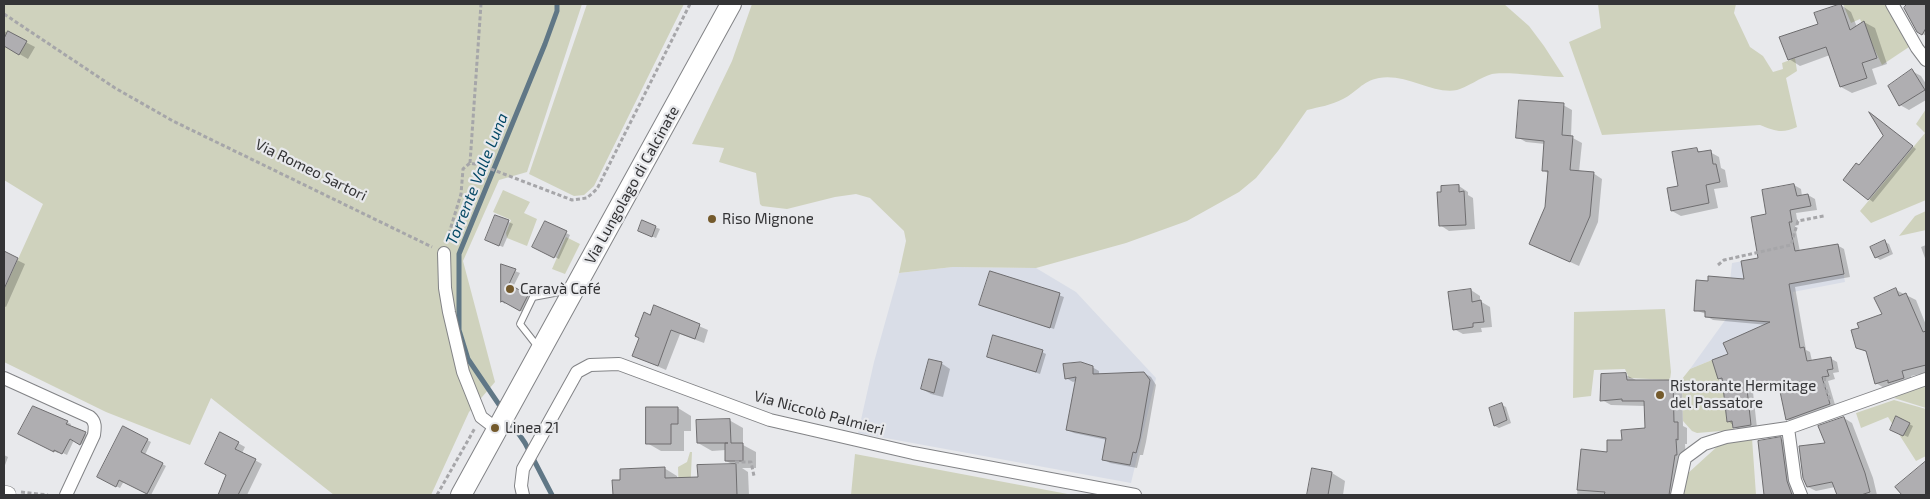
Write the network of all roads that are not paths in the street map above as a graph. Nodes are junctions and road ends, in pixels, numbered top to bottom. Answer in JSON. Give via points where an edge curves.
{"nodes":[{"id":1,"x":731,"y":4,"type":"edge"},
{"id":2,"x":1892,"y":4,"type":"edge"},
{"id":3,"x":1926,"y":60,"type":"edge"},
{"id":4,"x":444,"y":253,"type":"road end"},
{"id":5,"x":574,"y":289,"type":"junction"},
{"id":6,"x":540,"y":350,"type":"junction"},
{"id":7,"x":4,"y":378,"type":"edge"},
{"id":8,"x":1926,"y":379,"type":"edge"},
{"id":9,"x":499,"y":428,"type":"junction"},
{"id":10,"x":1788,"y":428,"type":"junction"},
{"id":11,"x":66,"y":495,"type":"edge"},
{"id":12,"x":461,"y":495,"type":"edge"},
{"id":13,"x":523,"y":495,"type":"edge"},
{"id":14,"x":1135,"y":495,"type":"edge"},
{"id":15,"x":1677,"y":495,"type":"edge"},
{"id":16,"x":1801,"y":495,"type":"edge"}],
"edges":[{"from":1,"to":5,"type":"main road","name":"Via Lungolago di Calcinate"},
{"from":2,"to":3,"type":"street"},
{"from":4,"to":9,"type":"street","via":[[445,288],[463,372],[481,417]]},
{"from":5,"to":6,"type":"main road","name":"Via Lungolago di Calcinate"},
{"from":5,"to":6,"type":"lane","via":[[533,297],[520,324]]},
{"from":6,"to":9,"type":"main road","name":"Via Lungolago di Calcinate"},
{"from":7,"to":11,"type":"street","via":[[94,420],[94,435]]},
{"from":8,"to":10,"type":"street"},
{"from":9,"to":12,"type":"main road","name":"Via Lungolago di Calcinate"},
{"from":10,"to":15,"type":"street","via":[[1726,437],[1704,444],[1685,458]]},
{"from":10,"to":16,"type":"street","via":[[1795,480]]},
{"from":13,"to":14,"type":"street","name":"Via Niccolò Palmieri","via":[[523,469],[577,372],[590,366],[619,364],[770,420],[913,454]]}]}
